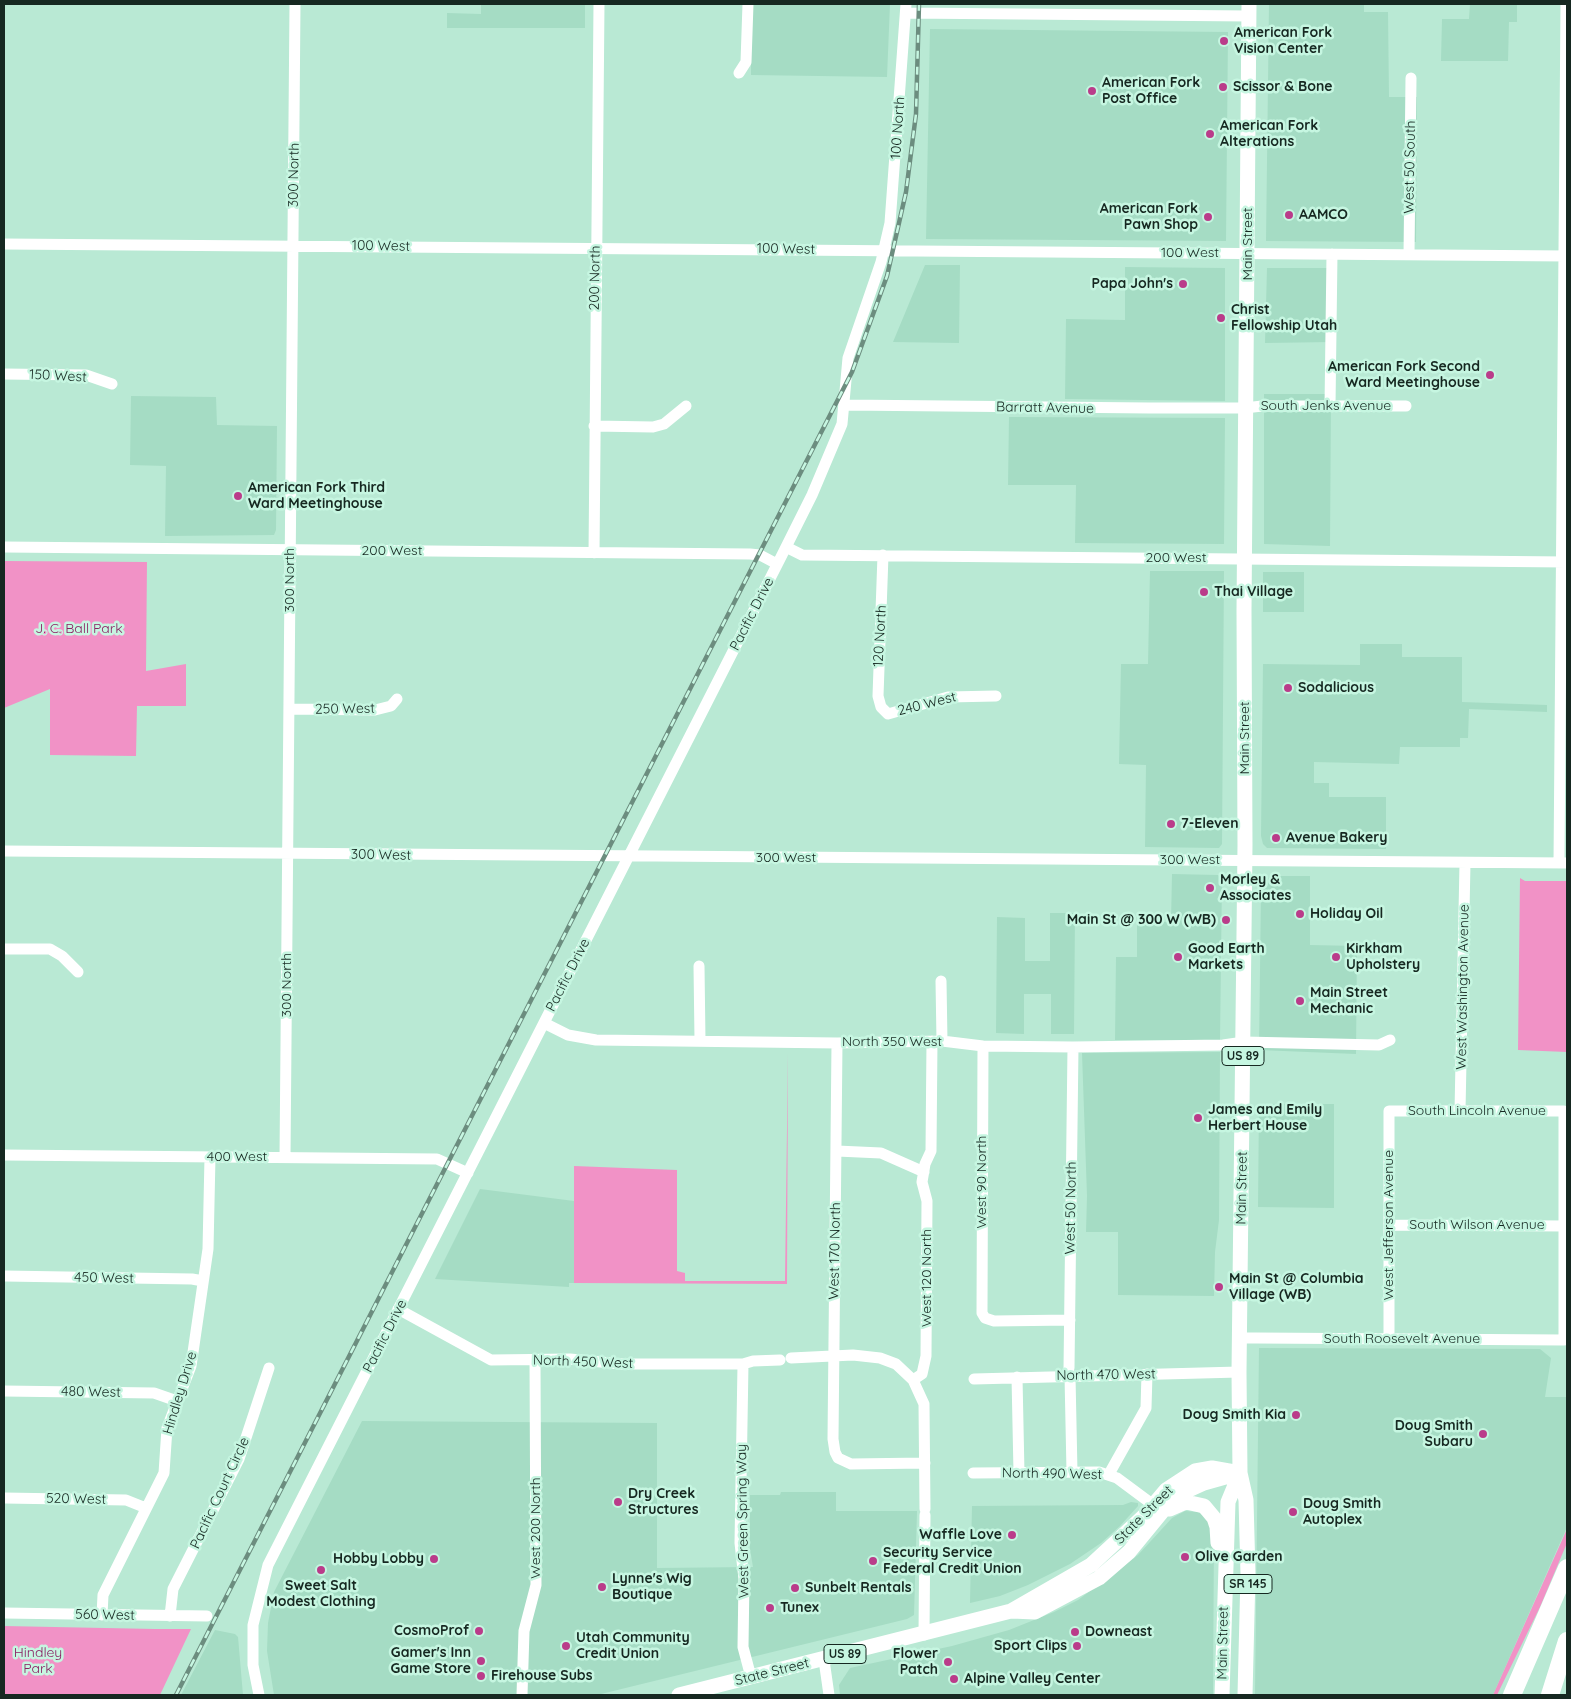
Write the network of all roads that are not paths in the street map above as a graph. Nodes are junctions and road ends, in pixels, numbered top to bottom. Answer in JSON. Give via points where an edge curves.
{"nodes":[{"id":1,"x":295,"y":4,"type":"edge"},
{"id":2,"x":599,"y":4,"type":"edge"},
{"id":3,"x":748,"y":4,"type":"edge"},
{"id":4,"x":1566,"y":4,"type":"edge"},
{"id":5,"x":906,"y":9,"type":"edge"},
{"id":6,"x":1249,"y":10,"type":"edge"},
{"id":7,"x":739,"y":73,"type":"dead end"},
{"id":8,"x":1411,"y":78,"type":"dead end"},
{"id":9,"x":4,"y":244,"type":"edge"},
{"id":10,"x":293,"y":245,"type":"junction"},
{"id":11,"x":596,"y":248,"type":"junction"},
{"id":12,"x":884,"y":251,"type":"junction"},
{"id":13,"x":1248,"y":254,"type":"junction"},
{"id":14,"x":1332,"y":254,"type":"junction"},
{"id":15,"x":1409,"y":255,"type":"junction"},
{"id":16,"x":1566,"y":256,"type":"edge"},
{"id":17,"x":4,"y":374,"type":"edge"},
{"id":18,"x":112,"y":384,"type":"dead end"},
{"id":19,"x":845,"y":405,"type":"junction"},
{"id":20,"x":686,"y":406,"type":"dead end"},
{"id":21,"x":1330,"y":406,"type":"junction"},
{"id":22,"x":1406,"y":406,"type":"dead end"},
{"id":23,"x":1245,"y":408,"type":"junction"},
{"id":24,"x":594,"y":426,"type":"junction"},
{"id":25,"x":786,"y":547,"type":"junction"},
{"id":26,"x":4,"y":548,"type":"edge"},
{"id":27,"x":290,"y":550,"type":"junction"},
{"id":28,"x":594,"y":553,"type":"junction"},
{"id":29,"x":882,"y":555,"type":"junction"},
{"id":30,"x":1245,"y":558,"type":"junction"},
{"id":31,"x":1565,"y":562,"type":"edge"},
{"id":32,"x":777,"y":564,"type":"junction"},
{"id":33,"x":996,"y":696,"type":"dead end"},
{"id":34,"x":397,"y":699,"type":"dead end"},
{"id":35,"x":289,"y":709,"type":"junction"},
{"id":36,"x":888,"y":714,"type":"joint"},
{"id":37,"x":4,"y":851,"type":"edge"},
{"id":38,"x":288,"y":854,"type":"junction"},
{"id":39,"x":628,"y":856,"type":"junction"},
{"id":40,"x":1244,"y":860,"type":"junction"},
{"id":41,"x":1465,"y":862,"type":"junction"},
{"id":42,"x":1563,"y":862,"type":"edge"},
{"id":43,"x":4,"y":949,"type":"edge"},
{"id":44,"x":699,"y":966,"type":"dead end"},
{"id":45,"x":78,"y":972,"type":"dead end"},
{"id":46,"x":941,"y":981,"type":"dead end"},
{"id":47,"x":544,"y":1022,"type":"junction"},
{"id":48,"x":700,"y":1040,"type":"junction"},
{"id":49,"x":1390,"y":1040,"type":"dead end"},
{"id":50,"x":937,"y":1041,"type":"junction"},
{"id":51,"x":1244,"y":1042,"type":"junction"},
{"id":52,"x":837,"y":1043,"type":"junction"},
{"id":53,"x":983,"y":1046,"type":"junction"},
{"id":54,"x":1073,"y":1047,"type":"junction"},
{"id":55,"x":1389,"y":1111,"type":"joint"},
{"id":56,"x":1460,"y":1111,"type":"junction"},
{"id":57,"x":837,"y":1152,"type":"junction"},
{"id":58,"x":4,"y":1155,"type":"edge"},
{"id":59,"x":210,"y":1157,"type":"junction"},
{"id":60,"x":285,"y":1157,"type":"junction"},
{"id":61,"x":924,"y":1172,"type":"junction"},
{"id":62,"x":468,"y":1173,"type":"junction"},
{"id":63,"x":1389,"y":1225,"type":"junction"},
{"id":64,"x":1564,"y":1226,"type":"junction"},
{"id":65,"x":4,"y":1276,"type":"edge"},
{"id":66,"x":204,"y":1281,"type":"junction"},
{"id":67,"x":398,"y":1309,"type":"junction"},
{"id":68,"x":1070,"y":1320,"type":"junction"},
{"id":69,"x":1240,"y":1338,"type":"junction"},
{"id":70,"x":1389,"y":1339,"type":"junction"},
{"id":71,"x":834,"y":1356,"type":"junction"},
{"id":72,"x":535,"y":1359,"type":"junction"},
{"id":73,"x":743,"y":1364,"type":"junction"},
{"id":74,"x":269,"y":1368,"type":"dead end"},
{"id":75,"x":1069,"y":1372,"type":"junction"},
{"id":76,"x":1239,"y":1372,"type":"junction"},
{"id":77,"x":1147,"y":1374,"type":"junction"},
{"id":78,"x":974,"y":1378,"type":"dead end"},
{"id":79,"x":1017,"y":1378,"type":"junction"},
{"id":80,"x":913,"y":1380,"type":"junction"},
{"id":81,"x":4,"y":1391,"type":"edge"},
{"id":82,"x":177,"y":1401,"type":"junction"},
{"id":83,"x":925,"y":1463,"type":"junction"},
{"id":84,"x":1072,"y":1472,"type":"junction"},
{"id":85,"x":973,"y":1473,"type":"dead end"},
{"id":86,"x":1019,"y":1473,"type":"junction"},
{"id":87,"x":1240,"y":1473,"type":"junction"},
{"id":88,"x":1108,"y":1474,"type":"junction"},
{"id":89,"x":4,"y":1498,"type":"edge"},
{"id":90,"x":146,"y":1508,"type":"junction"},
{"id":91,"x":1156,"y":1510,"type":"junction"},
{"id":92,"x":1567,"y":1568,"type":"edge"},
{"id":93,"x":1223,"y":1589,"type":"junction"},
{"id":94,"x":1011,"y":1611,"type":"junction"},
{"id":95,"x":4,"y":1613,"type":"edge"},
{"id":96,"x":102,"y":1615,"type":"junction"},
{"id":97,"x":170,"y":1616,"type":"junction"},
{"id":98,"x":207,"y":1616,"type":"dead end"},
{"id":99,"x":924,"y":1635,"type":"junction"},
{"id":100,"x":1567,"y":1641,"type":"edge"},
{"id":101,"x":824,"y":1660,"type":"junction"},
{"id":102,"x":751,"y":1677,"type":"junction"},
{"id":103,"x":259,"y":1695,"type":"edge"},
{"id":104,"x":522,"y":1695,"type":"edge"},
{"id":105,"x":679,"y":1695,"type":"edge"},
{"id":106,"x":829,"y":1695,"type":"edge"},
{"id":107,"x":1222,"y":1695,"type":"edge"},
{"id":108,"x":1245,"y":1695,"type":"edge"},
{"id":109,"x":1512,"y":1695,"type":"edge"},
{"id":110,"x":1550,"y":1695,"type":"edge"}],
"edges":[{"from":1,"to":10,"type":"street","name":"300 North"},
{"from":2,"to":11,"type":"street","name":"200 North"},
{"from":3,"to":7,"type":"street","via":[[746,62]]},
{"from":4,"to":16,"type":"street"},
{"from":5,"to":6,"type":"street"},
{"from":5,"to":12,"type":"street","name":"100 North","via":[[891,216]]},
{"from":6,"to":13,"type":"main road","name":"Main Street","number":"US 89"},
{"from":8,"to":15,"type":"street","name":"West 50 South"},
{"from":9,"to":10,"type":"street","name":"100 West"},
{"from":10,"to":11,"type":"street","name":"100 West"},
{"from":10,"to":27,"type":"street","name":"300 North"},
{"from":11,"to":12,"type":"street","name":"100 West"},
{"from":11,"to":24,"type":"street","name":"200 North"},
{"from":12,"to":13,"type":"street","name":"100 West"},
{"from":12,"to":19,"type":"street","name":"Pacific Drive","via":[[848,358]]},
{"from":13,"to":14,"type":"street","name":"100 West"},
{"from":13,"to":23,"type":"main road","name":"Main Street","number":"US 89"},
{"from":14,"to":15,"type":"street","name":"100 West"},
{"from":14,"to":21,"type":"street"},
{"from":15,"to":16,"type":"street","name":"100 West"},
{"from":16,"to":31,"type":"street"},
{"from":17,"to":18,"type":"street","name":"150 West","via":[[86,376]]},
{"from":19,"to":23,"type":"street","name":"Barratt Avenue"},
{"from":19,"to":25,"type":"street","name":"Pacific Drive","via":[[837,438]]},
{"from":20,"to":24,"type":"street","via":[[664,424],[653,427]]},
{"from":21,"to":22,"type":"street","name":"South Jenks Avenue"},
{"from":21,"to":23,"type":"street","name":"South Jenks Avenue"},
{"from":23,"to":30,"type":"main road","name":"Main Street","number":"US 89"},
{"from":24,"to":28,"type":"street","name":"200 North"},
{"from":25,"to":29,"type":"street","name":"200 West","via":[[802,555]]},
{"from":25,"to":32,"type":"street","name":"Pacific Drive"},
{"from":26,"to":27,"type":"street","name":"200 West"},
{"from":27,"to":28,"type":"street","name":"200 West"},
{"from":27,"to":35,"type":"street","name":"300 North"},
{"from":28,"to":32,"type":"street","name":"200 West","via":[[750,554],[760,555]]},
{"from":29,"to":30,"type":"street","name":"200 West"},
{"from":29,"to":36,"type":"street","name":"120 North","via":[[878,696],[881,707]]},
{"from":30,"to":31,"type":"street","name":"200 West"},
{"from":30,"to":40,"type":"main road","name":"Main Street","number":"US 89"},
{"from":31,"to":42,"type":"street"},
{"from":32,"to":39,"type":"street","name":"Pacific Drive"},
{"from":33,"to":36,"type":"street","name":"240 West","via":[[948,697]]},
{"from":34,"to":35,"type":"street","name":"250 West","via":[[391,706],[375,710]]},
{"from":35,"to":38,"type":"street","name":"300 North"},
{"from":37,"to":38,"type":"street","name":"300 West"},
{"from":38,"to":39,"type":"street","name":"300 West"},
{"from":38,"to":60,"type":"street","name":"300 North"},
{"from":39,"to":40,"type":"street","name":"300 West"},
{"from":39,"to":47,"type":"street","name":"Pacific Drive"},
{"from":40,"to":41,"type":"street","name":"300 West"},
{"from":40,"to":51,"type":"main road","name":"Main Street","number":"US 89"},
{"from":41,"to":42,"type":"street","name":"300 West"},
{"from":41,"to":56,"type":"street","name":"West Washington Avenue"},
{"from":43,"to":45,"type":"street","via":[[50,949]]},
{"from":44,"to":48,"type":"street"},
{"from":46,"to":50,"type":"street","name":"West 120 North"},
{"from":47,"to":48,"type":"street","name":"North 350 West","via":[[568,1034],[596,1040]]},
{"from":47,"to":62,"type":"street","name":"Pacific Drive"},
{"from":48,"to":52,"type":"street","name":"North 350 West"},
{"from":49,"to":51,"type":"street","name":"North 350 West","via":[[1379,1045]]},
{"from":50,"to":52,"type":"street","name":"North 350 West"},
{"from":50,"to":53,"type":"street","name":"North 350 West"},
{"from":50,"to":61,"type":"street","name":"West 120 North","via":[[931,1151]]},
{"from":51,"to":54,"type":"street","name":"North 350 West"},
{"from":51,"to":69,"type":"main road","name":"Main Street","number":"US 89"},
{"from":52,"to":57,"type":"street","name":"West 170 North"},
{"from":53,"to":54,"type":"street","name":"North 350 West"},
{"from":53,"to":68,"type":"street","name":"West 90 North","via":[[981,1308],[985,1318],[994,1321]]},
{"from":54,"to":68,"type":"street","name":"West 50 North"},
{"from":55,"to":56,"type":"street","name":"South Lincoln Avenue"},
{"from":55,"to":63,"type":"street","name":"West Jefferson Avenue"},
{"from":56,"to":64,"type":"street","name":"South Lincoln Avenue","via":[[1564,1112]]},
{"from":57,"to":61,"type":"street","via":[[881,1152]]},
{"from":57,"to":71,"type":"street","name":"West 170 North"},
{"from":58,"to":59,"type":"street","name":"400 West"},
{"from":59,"to":60,"type":"street","name":"400 West"},
{"from":59,"to":66,"type":"street","name":"Hindley Drive","via":[[210,1233]]},
{"from":60,"to":62,"type":"street","name":"400 West","via":[[437,1159]]},
{"from":61,"to":80,"type":"street","name":"West 120 North","via":[[922,1182],[927,1202],[926,1356],[922,1374]]},
{"from":62,"to":67,"type":"street","name":"Pacific Drive"},
{"from":63,"to":64,"type":"street","name":"South Wilson Avenue"},
{"from":63,"to":70,"type":"street","name":"West Jefferson Avenue"},
{"from":64,"to":70,"type":"street","name":"South Roosevelt Avenue","via":[[1564,1340]]},
{"from":65,"to":66,"type":"street","name":"450 West"},
{"from":66,"to":82,"type":"street","name":"Hindley Drive","via":[[191,1366]]},
{"from":67,"to":72,"type":"street","name":"North 450 West","via":[[491,1360]]},
{"from":67,"to":103,"type":"street","name":"Pacific Drive","via":[[268,1565],[253,1625],[253,1665]]},
{"from":68,"to":75,"type":"street","name":"West 50 North"},
{"from":69,"to":70,"type":"street","name":"South Roosevelt Avenue"},
{"from":69,"to":76,"type":"main road","name":"Main Street","number":"US 89"},
{"from":71,"to":73,"type":"street","name":"North 450 West"},
{"from":71,"to":80,"type":"street","name":"North 450 West","via":[[880,1358],[896,1364]]},
{"from":71,"to":83,"type":"street","name":"West 170 North","via":[[833,1439],[838,1458],[851,1464]]},
{"from":72,"to":73,"type":"street","name":"North 450 West","via":[[621,1364]]},
{"from":72,"to":104,"type":"street","name":"West 200 North","via":[[536,1585],[524,1632]]},
{"from":73,"to":102,"type":"street","name":"West Green Spring Way","via":[[740,1543],[744,1579],[743,1648]]},
{"from":74,"to":97,"type":"street","name":"Pacific Court Circle","via":[[239,1459],[173,1589]]},
{"from":75,"to":77,"type":"street","name":"North 470 West"},
{"from":75,"to":79,"type":"street","name":"North 470 West"},
{"from":75,"to":84,"type":"street","name":"West 50 North"},
{"from":76,"to":77,"type":"street","name":"North 470 West"},
{"from":76,"to":87,"type":"main road","name":"Main Street","number":"US 89"},
{"from":77,"to":88,"type":"street","via":[[1146,1408]]},
{"from":78,"to":79,"type":"street","name":"North 470 West"},
{"from":79,"to":86,"type":"street"},
{"from":80,"to":83,"type":"street","via":[[924,1404]]},
{"from":81,"to":82,"type":"street","name":"480 West","via":[[154,1393]]},
{"from":82,"to":90,"type":"street","name":"Hindley Drive","via":[[167,1428],[164,1473]]},
{"from":83,"to":99,"type":"street"},
{"from":84,"to":86,"type":"street","name":"North 490 West"},
{"from":84,"to":88,"type":"street","name":"North 490 West"},
{"from":85,"to":86,"type":"street","name":"North 490 West"},
{"from":87,"to":91,"type":"main road","name":"State Street","number":"US 89","via":[[1212,1468],[1195,1471],[1166,1490]]},
{"from":87,"to":93,"type":"main road","name":"Main Street","number":"SR 145","via":[[1228,1502]]},
{"from":87,"to":108,"type":"main road","name":"Main Street","number":"SR 145","via":[[1246,1500],[1248,1574]]},
{"from":88,"to":91,"type":"street","name":"North 490 West"},
{"from":89,"to":90,"type":"street","name":"520 West","via":[[126,1500]]},
{"from":90,"to":96,"type":"street","name":"Hindley Drive","via":[[102,1594]]},
{"from":91,"to":93,"type":"main road","name":"State Street","number":"US 89","via":[[1186,1502],[1204,1506],[1209,1511],[1217,1527]]},
{"from":91,"to":94,"type":"main road","name":"State Street","number":"US 89","via":[[1144,1516],[1091,1565]]},
{"from":91,"to":94,"type":"main road","name":"State Street","number":"US 89","via":[[1111,1570],[1048,1607],[1035,1612]]},
{"from":92,"to":109,"type":"highway"},
{"from":93,"to":107,"type":"main road","name":"Main Street","number":"SR 145"},
{"from":94,"to":99,"type":"main road","name":"State Street","number":"US 89"},
{"from":95,"to":96,"type":"street","name":"560 West"},
{"from":96,"to":97,"type":"street","name":"560 West"},
{"from":97,"to":98,"type":"street","name":"560 West"},
{"from":99,"to":101,"type":"main road","name":"State Street","number":"US 89"},
{"from":100,"to":110,"type":"highway"},
{"from":101,"to":102,"type":"main road","name":"State Street","number":"US 89"},
{"from":101,"to":106,"type":"street"},
{"from":102,"to":105,"type":"main road","name":"State Street","number":"US 89"}]}
